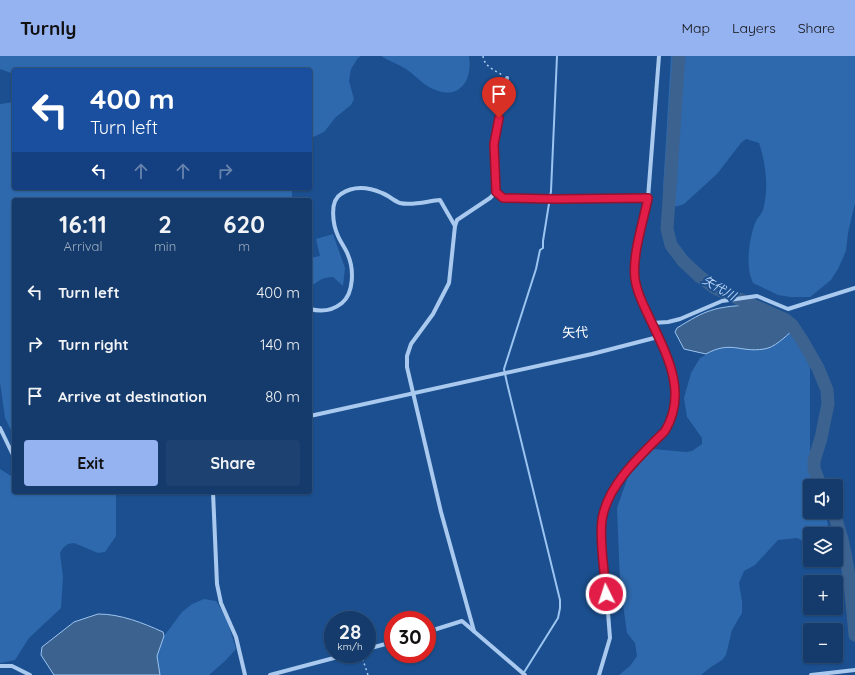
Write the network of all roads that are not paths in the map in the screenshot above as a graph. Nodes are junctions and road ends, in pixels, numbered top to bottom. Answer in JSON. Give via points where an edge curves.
{"nodes":[{"id":1,"x":659,"y":56,"type":"edge"},
{"id":2,"x":507,"y":78,"type":"road end"},
{"id":3,"x":496,"y":192,"type":"junction"},
{"id":4,"x":648,"y":198,"type":"junction"},
{"id":5,"x":455,"y":226,"type":"junction"},
{"id":6,"x":855,"y":288,"type":"edge"},
{"id":7,"x":312,"y":310,"type":"edge"},
{"id":8,"x":652,"y":323,"type":"junction"},
{"id":9,"x":658,"y":337,"type":"junction"},
{"id":10,"x":413,"y":394,"type":"junction"},
{"id":11,"x":312,"y":416,"type":"edge"},
{"id":12,"x":0,"y":428,"type":"edge"},
{"id":13,"x":12,"y":453,"type":"edge"},
{"id":14,"x":214,"y":494,"type":"edge"},
{"id":15,"x":436,"y":629,"type":"edge"},
{"id":16,"x":474,"y":631,"type":"junction"},
{"id":17,"x":324,"y":661,"type":"edge"},
{"id":18,"x":0,"y":666,"type":"edge"},
{"id":19,"x":855,"y":670,"type":"edge"},
{"id":20,"x":842,"y":674,"type":"edge"},
{"id":21,"x":30,"y":675,"type":"edge"},
{"id":22,"x":245,"y":675,"type":"edge"},
{"id":23,"x":270,"y":675,"type":"edge"},
{"id":24,"x":525,"y":675,"type":"edge"},
{"id":25,"x":599,"y":675,"type":"edge"},
{"id":26,"x":811,"y":675,"type":"edge"}],
"edges":[{"from":1,"to":4,"type":"street"},
{"from":2,"to":3,"type":"street","via":[[494,144]]},
{"from":3,"to":4,"type":"street","via":[[503,198]]},
{"from":3,"to":5,"type":"street","via":[[457,220]]},
{"from":4,"to":8,"type":"street","via":[[634,265],[638,293]]},
{"from":5,"to":7,"type":"street","via":[[440,200],[399,203],[382,193],[360,188],[340,194],[335,199],[334,217],[338,235],[349,256],[351,291],[346,300],[338,306],[329,310]]},
{"from":5,"to":10,"type":"street","via":[[449,283],[433,314],[411,344],[407,356]]},
{"from":6,"to":8,"type":"street","via":[[788,309],[757,296],[722,301],[680,319]]},
{"from":8,"to":9,"type":"street"},
{"from":9,"to":10,"type":"street"},
{"from":9,"to":25,"type":"street","via":[[671,367],[676,387],[674,407],[665,431],[622,476],[605,509],[602,536],[610,638]]},
{"from":10,"to":11,"type":"street"},
{"from":10,"to":16,"type":"street","via":[[441,512]]},
{"from":12,"to":13,"type":"street"},
{"from":14,"to":22,"type":"street","via":[[217,584],[221,603],[236,637]]},
{"from":15,"to":16,"type":"street","via":[[462,621]]},
{"from":16,"to":24,"type":"street"},
{"from":17,"to":23,"type":"street"},
{"from":18,"to":21,"type":"street","via":[[12,666]]},
{"from":19,"to":20,"type":"street"},
{"from":20,"to":26,"type":"street"}]}
